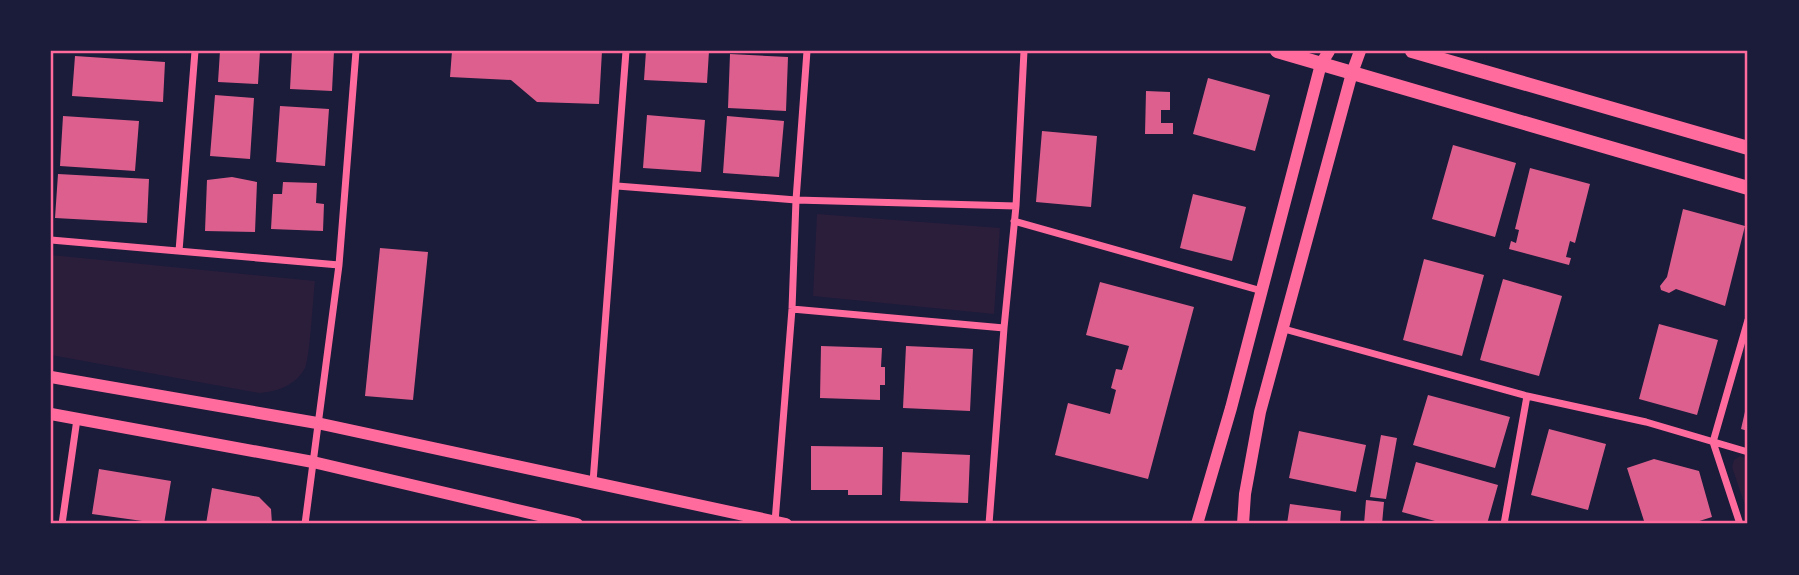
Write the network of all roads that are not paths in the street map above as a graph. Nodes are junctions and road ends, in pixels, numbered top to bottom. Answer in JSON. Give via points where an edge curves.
{"nodes":[{"id":1,"x":195,"y":51,"type":"edge"},
{"id":2,"x":356,"y":51,"type":"edge"},
{"id":3,"x":626,"y":51,"type":"edge"},
{"id":4,"x":807,"y":51,"type":"edge"},
{"id":5,"x":1024,"y":51,"type":"edge"},
{"id":6,"x":1277,"y":51,"type":"edge"},
{"id":7,"x":1329,"y":51,"type":"edge"},
{"id":8,"x":1360,"y":51,"type":"edge"},
{"id":9,"x":1412,"y":51,"type":"edge"},
{"id":10,"x":1321,"y":64,"type":"junction"},
{"id":11,"x":1352,"y":73,"type":"junction"},
{"id":12,"x":1748,"y":148,"type":"edge"},
{"id":13,"x":617,"y":186,"type":"junction"},
{"id":14,"x":1748,"y":188,"type":"edge"},
{"id":15,"x":796,"y":200,"type":"junction"},
{"id":16,"x":1016,"y":206,"type":"junction"},
{"id":17,"x":1014,"y":221,"type":"junction"},
{"id":18,"x":51,"y":240,"type":"edge"},
{"id":19,"x":179,"y":251,"type":"junction"},
{"id":20,"x":339,"y":265,"type":"junction"},
{"id":21,"x":1262,"y":291,"type":"junction"},
{"id":22,"x":792,"y":309,"type":"junction"},
{"id":23,"x":1748,"y":320,"type":"edge"},
{"id":24,"x":1004,"y":328,"type":"junction"},
{"id":25,"x":1284,"y":329,"type":"junction"},
{"id":26,"x":51,"y":377,"type":"edge"},
{"id":27,"x":1527,"y":396,"type":"junction"},
{"id":28,"x":51,"y":414,"type":"edge"},
{"id":29,"x":77,"y":419,"type":"junction"},
{"id":30,"x":317,"y":423,"type":"junction"},
{"id":31,"x":1713,"y":442,"type":"junction"},
{"id":32,"x":1748,"y":453,"type":"edge"},
{"id":33,"x":313,"y":462,"type":"junction"},
{"id":34,"x":593,"y":482,"type":"junction"},
{"id":35,"x":781,"y":523,"type":"edge"},
{"id":36,"x":62,"y":524,"type":"edge"},
{"id":37,"x":305,"y":524,"type":"edge"},
{"id":38,"x":577,"y":524,"type":"edge"},
{"id":39,"x":989,"y":524,"type":"edge"},
{"id":40,"x":1197,"y":524,"type":"edge"},
{"id":41,"x":1243,"y":524,"type":"edge"},
{"id":42,"x":1504,"y":524,"type":"edge"},
{"id":43,"x":1740,"y":524,"type":"edge"}],
"edges":[{"from":1,"to":19,"type":"street"},
{"from":2,"to":20,"type":"street"},
{"from":3,"to":13,"type":"street"},
{"from":4,"to":15,"type":"street"},
{"from":5,"to":16,"type":"street"},
{"from":6,"to":10,"type":"main road"},
{"from":7,"to":10,"type":"street"},
{"from":8,"to":11,"type":"street"},
{"from":9,"to":12,"type":"main road"},
{"from":10,"to":11,"type":"main road"},
{"from":10,"to":21,"type":"street"},
{"from":11,"to":14,"type":"main road"},
{"from":11,"to":25,"type":"street"},
{"from":13,"to":15,"type":"street"},
{"from":13,"to":34,"type":"street"},
{"from":15,"to":16,"type":"street"},
{"from":15,"to":22,"type":"street"},
{"from":16,"to":17,"type":"street"},
{"from":17,"to":21,"type":"street"},
{"from":17,"to":24,"type":"street"},
{"from":18,"to":19,"type":"street"},
{"from":19,"to":20,"type":"street"},
{"from":20,"to":30,"type":"street"},
{"from":21,"to":40,"type":"street"},
{"from":22,"to":24,"type":"street"},
{"from":22,"to":35,"type":"street"},
{"from":23,"to":31,"type":"street"},
{"from":24,"to":39,"type":"street"},
{"from":25,"to":27,"type":"street"},
{"from":25,"to":41,"type":"street","via":[[1261,412]]},
{"from":26,"to":30,"type":"street"},
{"from":27,"to":31,"type":"street"},
{"from":27,"to":42,"type":"street"},
{"from":28,"to":29,"type":"street"},
{"from":29,"to":33,"type":"street"},
{"from":29,"to":36,"type":"street"},
{"from":30,"to":33,"type":"street"},
{"from":30,"to":34,"type":"street"},
{"from":31,"to":32,"type":"street"},
{"from":31,"to":43,"type":"street"},
{"from":33,"to":37,"type":"street"},
{"from":33,"to":38,"type":"street"},
{"from":34,"to":35,"type":"street"}]}
